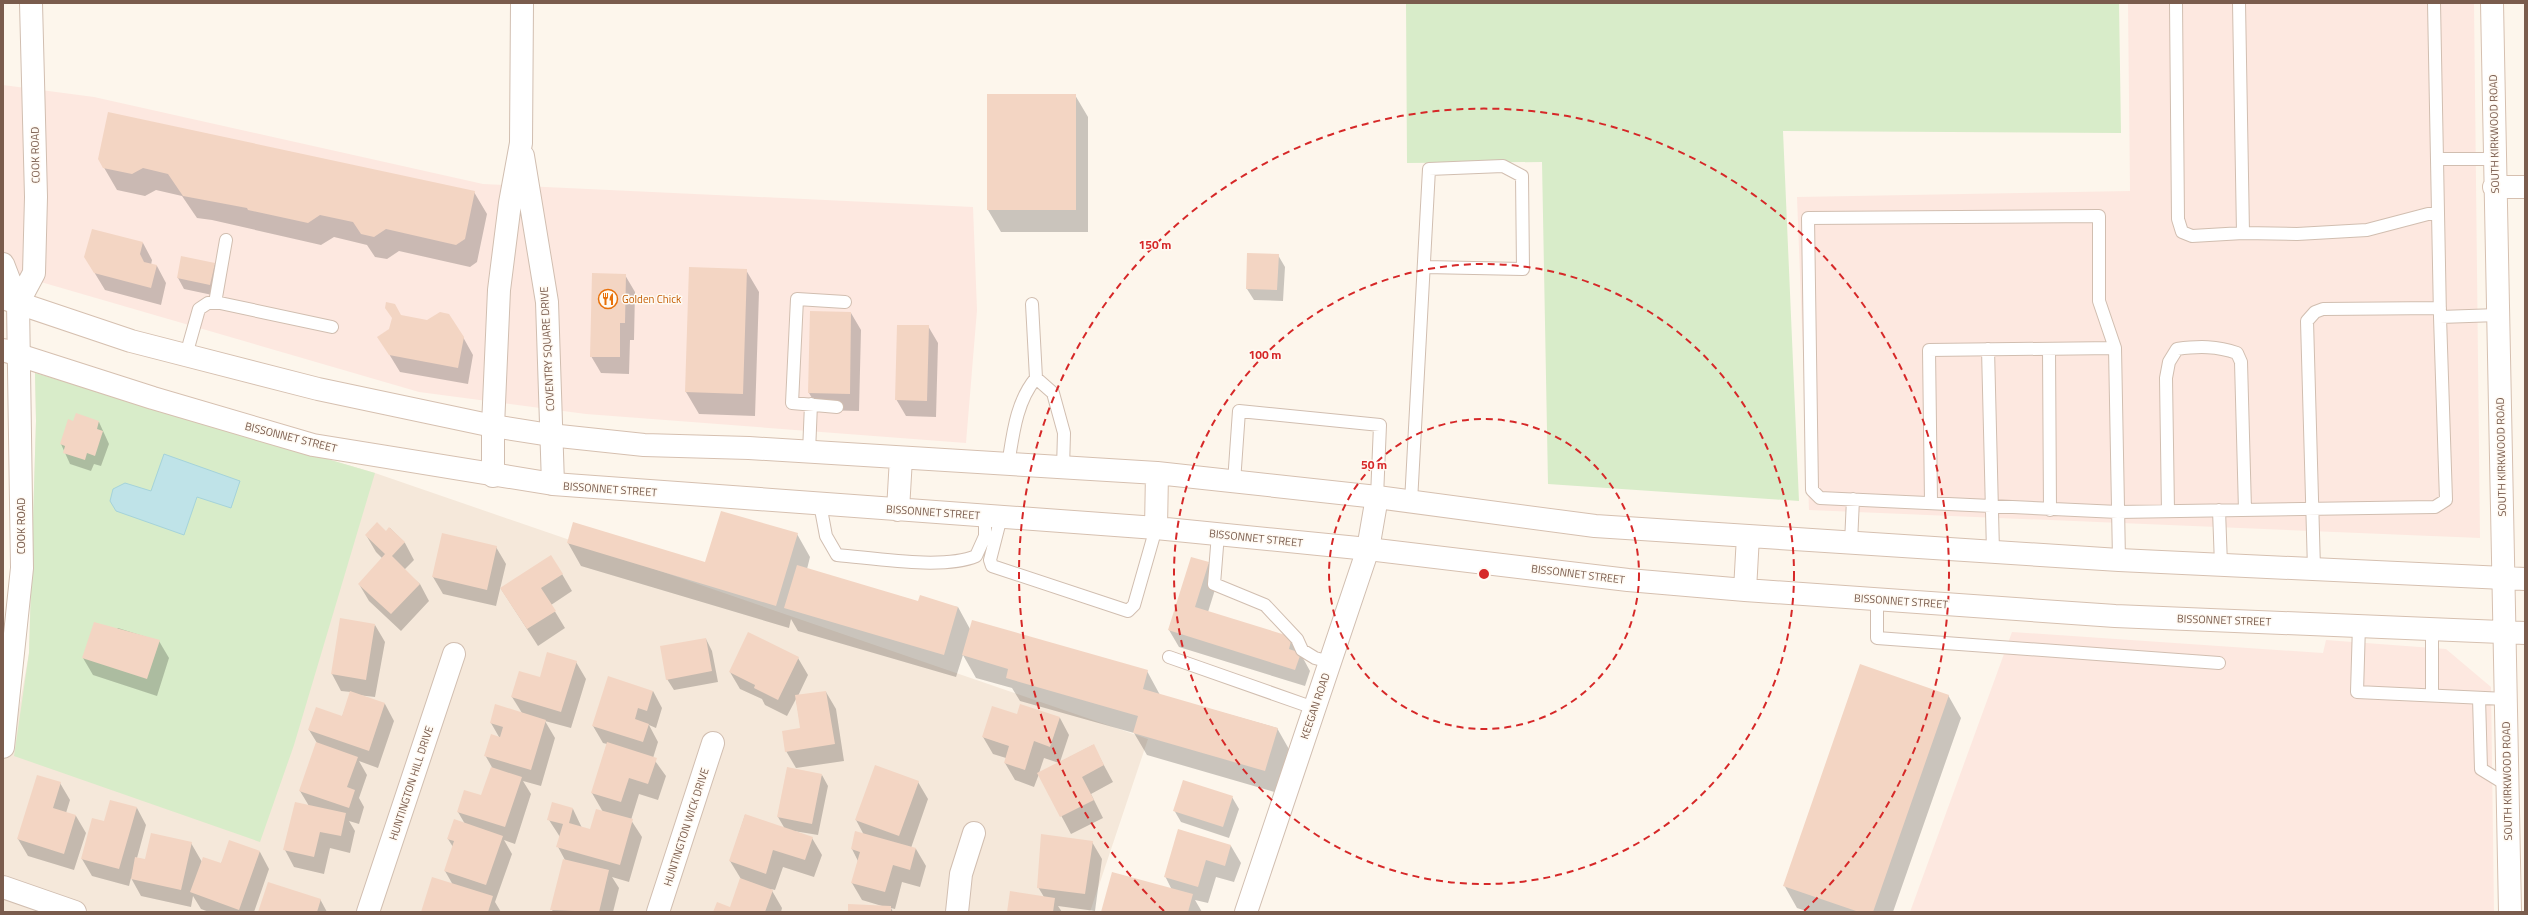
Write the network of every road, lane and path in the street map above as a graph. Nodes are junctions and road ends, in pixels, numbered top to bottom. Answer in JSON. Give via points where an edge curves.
{"nodes":[{"id":1,"x":31,"y":3,"type":"edge"},
{"id":2,"x":522,"y":3,"type":"edge"},
{"id":3,"x":2176,"y":3,"type":"edge"},
{"id":4,"x":2239,"y":3,"type":"edge"},
{"id":5,"x":2434,"y":3,"type":"edge"},
{"id":6,"x":2492,"y":3,"type":"edge"},
{"id":7,"x":521,"y":143,"type":"junction"},
{"id":8,"x":2438,"y":159,"type":"junction"},
{"id":9,"x":2494,"y":159,"type":"junction"},
{"id":10,"x":2494,"y":187,"type":"junction"},
{"id":11,"x":2525,"y":187,"type":"edge"},
{"id":12,"x":2438,"y":214,"type":"junction"},
{"id":13,"x":2242,"y":233,"type":"junction"},
{"id":14,"x":226,"y":240,"type":"dead end"},
{"id":15,"x":3,"y":264,"type":"edge"},
{"id":16,"x":1425,"y":267,"type":"junction"},
{"id":17,"x":10,"y":301,"type":"edge"},
{"id":18,"x":215,"y":302,"type":"junction"},
{"id":19,"x":846,"y":302,"type":"dead end"},
{"id":20,"x":1032,"y":304,"type":"dead end"},
{"id":21,"x":2440,"y":312,"type":"junction"},
{"id":22,"x":2498,"y":315,"type":"junction"},
{"id":23,"x":332,"y":327,"type":"dead end"},
{"id":24,"x":2115,"y":348,"type":"junction"},
{"id":25,"x":1988,"y":349,"type":"junction"},
{"id":26,"x":2049,"y":349,"type":"junction"},
{"id":27,"x":11,"y":353,"type":"edge"},
{"id":28,"x":186,"y":356,"type":"junction"},
{"id":29,"x":1036,"y":378,"type":"junction"},
{"id":30,"x":811,"y":404,"type":"junction"},
{"id":31,"x":837,"y":407,"type":"dead end"},
{"id":32,"x":492,"y":426,"type":"junction"},
{"id":33,"x":550,"y":435,"type":"junction"},
{"id":34,"x":809,"y":452,"type":"junction"},
{"id":35,"x":901,"y":458,"type":"junction"},
{"id":36,"x":1008,"y":464,"type":"junction"},
{"id":37,"x":1063,"y":468,"type":"junction"},
{"id":38,"x":1157,"y":473,"type":"junction"},
{"id":39,"x":493,"y":476,"type":"junction"},
{"id":40,"x":1234,"y":482,"type":"junction"},
{"id":41,"x":553,"y":484,"type":"junction"},
{"id":42,"x":1377,"y":497,"type":"junction"},
{"id":43,"x":1853,"y":499,"type":"junction"},
{"id":44,"x":1411,"y":502,"type":"junction"},
{"id":45,"x":1931,"y":502,"type":"junction"},
{"id":46,"x":820,"y":504,"type":"junction"},
{"id":47,"x":1992,"y":506,"type":"junction"},
{"id":48,"x":2312,"y":509,"type":"junction"},
{"id":49,"x":898,"y":510,"type":"junction"},
{"id":50,"x":2050,"y":510,"type":"junction"},
{"id":51,"x":2219,"y":510,"type":"junction"},
{"id":52,"x":2245,"y":510,"type":"junction"},
{"id":53,"x":2168,"y":511,"type":"junction"},
{"id":54,"x":2118,"y":512,"type":"junction"},
{"id":55,"x":993,"y":516,"type":"junction"},
{"id":56,"x":1156,"y":528,"type":"junction"},
{"id":57,"x":1218,"y":534,"type":"junction"},
{"id":58,"x":1748,"y":536,"type":"junction"},
{"id":59,"x":1851,"y":543,"type":"junction"},
{"id":60,"x":1368,"y":549,"type":"junction"},
{"id":61,"x":1993,"y":552,"type":"junction"},
{"id":62,"x":2119,"y":560,"type":"junction"},
{"id":63,"x":2221,"y":565,"type":"junction"},
{"id":64,"x":2314,"y":569,"type":"junction"},
{"id":65,"x":2514,"y":578,"type":"edge"},
{"id":66,"x":1745,"y":590,"type":"junction"},
{"id":67,"x":1877,"y":599,"type":"junction"},
{"id":68,"x":2359,"y":626,"type":"junction"},
{"id":69,"x":2432,"y":629,"type":"junction"},
{"id":70,"x":2515,"y":632,"type":"edge"},
{"id":71,"x":454,"y":654,"type":"dead end"},
{"id":72,"x":1169,"y":657,"type":"dead end"},
{"id":73,"x":1330,"y":662,"type":"junction"},
{"id":74,"x":2219,"y":663,"type":"dead end"},
{"id":75,"x":2432,"y":695,"type":"junction"},
{"id":76,"x":2479,"y":698,"type":"junction"},
{"id":77,"x":2506,"y":699,"type":"junction"},
{"id":78,"x":1314,"y":708,"type":"junction"},
{"id":79,"x":4,"y":722,"type":"edge"},
{"id":80,"x":713,"y":743,"type":"dead end"},
{"id":81,"x":3,"y":747,"type":"edge"},
{"id":82,"x":2508,"y":785,"type":"junction"},
{"id":83,"x":974,"y":833,"type":"dead end"},
{"id":84,"x":2517,"y":854,"type":"edge"},
{"id":85,"x":3,"y":887,"type":"edge"},
{"id":86,"x":76,"y":912,"type":"edge"},
{"id":87,"x":368,"y":912,"type":"edge"},
{"id":88,"x":658,"y":912,"type":"edge"},
{"id":89,"x":957,"y":912,"type":"edge"},
{"id":90,"x":1246,"y":912,"type":"edge"},
{"id":91,"x":2510,"y":912,"type":"edge"}],
"edges":[{"from":1,"to":17,"type":"main road","name":"COOK ROAD","via":[[36,197],[34,273]]},
{"from":2,"to":7,"type":"main road","name":"COVENTRY SQUARE DRIVE"},
{"from":3,"to":13,"type":"lane","via":[[2178,219],[2182,232],[2192,236]]},
{"from":4,"to":13,"type":"lane"},
{"from":5,"to":8,"type":"lane"},
{"from":6,"to":9,"type":"main road","name":"SOUTH KIRKWOOD ROAD"},
{"from":7,"to":32,"type":"main road","name":"COVENTRY SQUARE DRIVE","via":[[499,290]]},
{"from":7,"to":33,"type":"main road","name":"COVENTRY SQUARE DRIVE","via":[[547,302]]},
{"from":8,"to":9,"type":"lane"},
{"from":8,"to":12,"type":"lane"},
{"from":9,"to":10,"type":"main road","name":"SOUTH KIRKWOOD ROAD"},
{"from":10,"to":11,"type":"main road"},
{"from":10,"to":22,"type":"main road","name":"SOUTH KIRKWOOD ROAD"},
{"from":12,"to":13,"type":"lane","via":[[2428,214],[2367,230],[2297,234]]},
{"from":12,"to":21,"type":"lane"},
{"from":14,"to":18,"type":"lane"},
{"from":15,"to":17,"type":"main road","name":"COOK ROAD"},
{"from":16,"to":16,"type":"lane","via":[[1523,269],[1522,176],[1503,166],[1429,169]]},
{"from":16,"to":44,"type":"lane"},
{"from":17,"to":27,"type":"main road","name":"COOK ROAD"},
{"from":17,"to":28,"type":"main road","via":[[131,341]]},
{"from":18,"to":23,"type":"lane"},
{"from":18,"to":28,"type":"lane","via":[[208,302],[199,309]]},
{"from":19,"to":30,"type":"lane","via":[[797,299],[792,403]]},
{"from":20,"to":29,"type":"lane"},
{"from":21,"to":22,"type":"lane"},
{"from":21,"to":48,"type":"lane","via":[[2446,500],[2435,507]]},
{"from":21,"to":48,"type":"lane","via":[[2323,309],[2315,312],[2307,321]]},
{"from":22,"to":65,"type":"main road","name":"SOUTH KIRKWOOD ROAD"},
{"from":24,"to":26,"type":"lane"},
{"from":24,"to":43,"type":"lane","via":[[2099,301],[2099,216],[1808,218],[1812,490],[1820,498]]},
{"from":24,"to":54,"type":"lane"},
{"from":25,"to":26,"type":"lane"},
{"from":25,"to":45,"type":"lane","via":[[1929,350]]},
{"from":25,"to":47,"type":"lane"},
{"from":26,"to":50,"type":"lane"},
{"from":27,"to":39,"type":"main road","name":"BISSONNET STREET","via":[[313,445]]},
{"from":27,"to":79,"type":"main road","name":"COOK ROAD","via":[[22,568]]},
{"from":28,"to":32,"type":"main road","via":[[318,389]]},
{"from":29,"to":36,"type":"lane","via":[[1024,392]]},
{"from":29,"to":37,"type":"lane","via":[[1053,393],[1064,433]]},
{"from":30,"to":31,"type":"lane"},
{"from":30,"to":34,"type":"lane"},
{"from":32,"to":33,"type":"main road"},
{"from":32,"to":39,"type":"main road","name":"COVENTRY SQUARE DRIVE"},
{"from":33,"to":34,"type":"main road","via":[[644,445]]},
{"from":33,"to":41,"type":"main road","name":"COVENTRY SQUARE DRIVE"},
{"from":34,"to":35,"type":"main road"},
{"from":35,"to":36,"type":"main road"},
{"from":35,"to":49,"type":"main road"},
{"from":36,"to":37,"type":"main road"},
{"from":37,"to":38,"type":"main road"},
{"from":38,"to":40,"type":"main road"},
{"from":38,"to":56,"type":"main road"},
{"from":39,"to":41,"type":"main road","name":"BISSONNET STREET"},
{"from":40,"to":42,"type":"main road"},
{"from":40,"to":42,"type":"lane","via":[[1239,411],[1380,425]]},
{"from":41,"to":46,"type":"main road","name":"BISSONNET STREET"},
{"from":42,"to":44,"type":"main road"},
{"from":42,"to":60,"type":"main road","name":"KEEGAN ROAD"},
{"from":43,"to":45,"type":"lane"},
{"from":43,"to":59,"type":"lane"},
{"from":44,"to":58,"type":"main road","via":[[1595,526]]},
{"from":45,"to":47,"type":"lane"},
{"from":46,"to":49,"type":"main road","name":"BISSONNET STREET"},
{"from":46,"to":55,"type":"lane","via":[[826,536],[837,555],[930,562],[965,561],[976,556]]},
{"from":47,"to":50,"type":"lane"},
{"from":47,"to":61,"type":"lane"},
{"from":48,"to":52,"type":"lane"},
{"from":48,"to":64,"type":"lane"},
{"from":49,"to":55,"type":"main road","name":"BISSONNET STREET"},
{"from":50,"to":54,"type":"lane"},
{"from":51,"to":52,"type":"lane"},
{"from":51,"to":53,"type":"lane"},
{"from":51,"to":63,"type":"lane"},
{"from":52,"to":53,"type":"lane","via":[[2241,362],[2237,353],[2225,349],[2191,347],[2177,349],[2169,362],[2166,378]]},
{"from":53,"to":54,"type":"lane"},
{"from":54,"to":62,"type":"lane"},
{"from":55,"to":56,"type":"main road","name":"BISSONNET STREET"},
{"from":55,"to":56,"type":"lane","via":[[990,560],[992,566],[1128,611],[1134,604]]},
{"from":56,"to":57,"type":"main road","name":"BISSONNET STREET"},
{"from":57,"to":60,"type":"main road","name":"BISSONNET STREET"},
{"from":57,"to":73,"type":"lane","via":[[1214,584],[1265,605],[1297,639],[1302,650],[1315,658]]},
{"from":58,"to":59,"type":"main road"},
{"from":58,"to":66,"type":"main road"},
{"from":59,"to":61,"type":"main road"},
{"from":60,"to":66,"type":"main road","name":"BISSONNET STREET","via":[[1628,580]]},
{"from":60,"to":73,"type":"main road","name":"KEEGAN ROAD"},
{"from":61,"to":62,"type":"main road"},
{"from":62,"to":63,"type":"main road"},
{"from":63,"to":64,"type":"main road"},
{"from":64,"to":65,"type":"main road"},
{"from":65,"to":70,"type":"main road","name":"SOUTH KIRKWOOD ROAD"},
{"from":66,"to":67,"type":"main road","name":"BISSONNET STREET"},
{"from":67,"to":68,"type":"main road","name":"BISSONNET STREET","via":[[2115,616]]},
{"from":67,"to":74,"type":"lane","via":[[1877,638]]},
{"from":68,"to":69,"type":"main road","name":"BISSONNET STREET"},
{"from":68,"to":75,"type":"lane","via":[[2357,692]]},
{"from":69,"to":70,"type":"main road","name":"BISSONNET STREET"},
{"from":69,"to":75,"type":"lane"},
{"from":70,"to":77,"type":"main road","name":"SOUTH KIRKWOOD ROAD"},
{"from":71,"to":87,"type":"main road","name":"HUNTINGTON HILL DRIVE"},
{"from":72,"to":78,"type":"lane"},
{"from":73,"to":78,"type":"main road","name":"KEEGAN ROAD"},
{"from":75,"to":76,"type":"lane"},
{"from":76,"to":77,"type":"lane"},
{"from":76,"to":82,"type":"lane","via":[[2481,769]]},
{"from":77,"to":82,"type":"main road","name":"SOUTH KIRKWOOD ROAD"},
{"from":78,"to":90,"type":"main road","name":"KEEGAN ROAD"},
{"from":79,"to":81,"type":"main road","name":"COOK ROAD"},
{"from":80,"to":88,"type":"main road","name":"HUNTINGTON WICK DRIVE"},
{"from":82,"to":84,"type":"main road","name":"SOUTH KIRKWOOD ROAD"},
{"from":83,"to":89,"type":"main road","via":[[961,874]]},
{"from":84,"to":91,"type":"main road","name":"SOUTH KIRKWOOD ROAD"},
{"from":85,"to":86,"type":"main road"}]}
